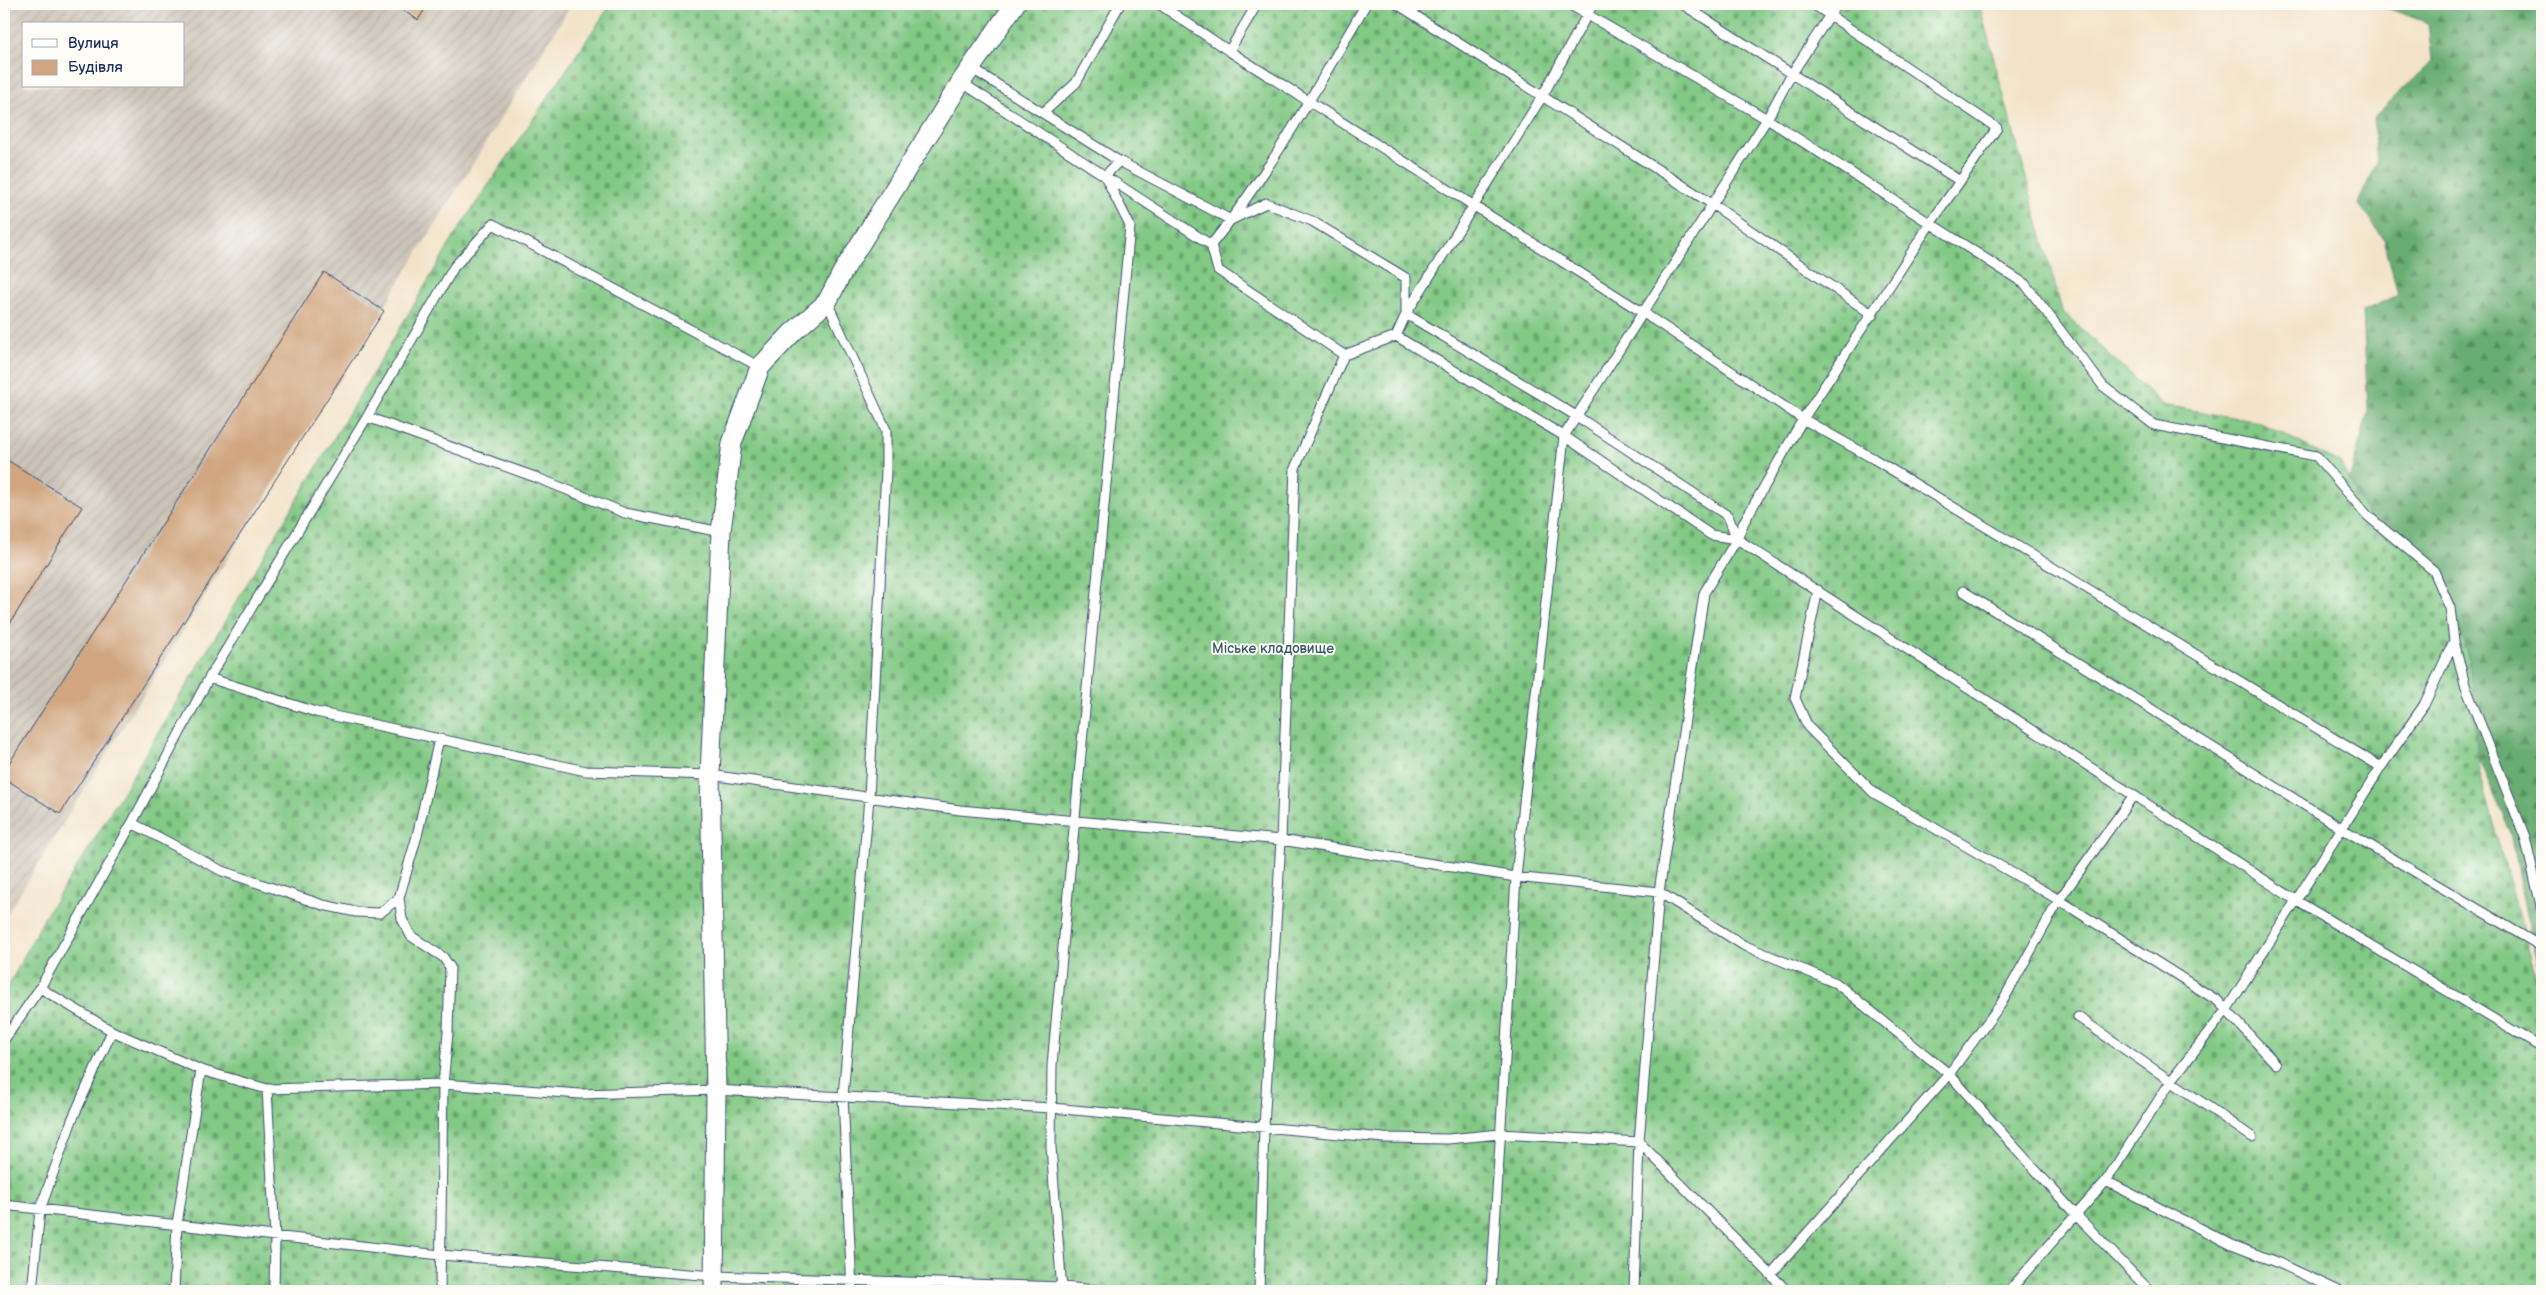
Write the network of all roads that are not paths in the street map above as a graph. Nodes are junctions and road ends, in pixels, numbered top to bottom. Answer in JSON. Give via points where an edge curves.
{"nodes":[{"id":1,"x":1015,"y":4,"type":"edge"},
{"id":2,"x":1120,"y":4,"type":"edge"},
{"id":3,"x":1159,"y":4,"type":"edge"},
{"id":4,"x":1257,"y":4,"type":"edge"},
{"id":5,"x":1366,"y":4,"type":"edge"},
{"id":6,"x":1397,"y":4,"type":"edge"},
{"id":7,"x":1569,"y":4,"type":"edge"},
{"id":8,"x":1593,"y":4,"type":"edge"},
{"id":9,"x":1682,"y":4,"type":"edge"},
{"id":10,"x":1813,"y":4,"type":"edge"},
{"id":11,"x":1837,"y":4,"type":"edge"},
{"id":12,"x":1586,"y":15,"type":"junction"},
{"id":13,"x":1830,"y":15,"type":"junction"},
{"id":14,"x":1229,"y":51,"type":"junction"},
{"id":15,"x":966,"y":75,"type":"junction"},
{"id":16,"x":1791,"y":75,"type":"junction"},
{"id":17,"x":1543,"y":94,"type":"junction"},
{"id":18,"x":1309,"y":101,"type":"junction"},
{"id":19,"x":1043,"y":113,"type":"junction"},
{"id":20,"x":1767,"y":119,"type":"junction"},
{"id":21,"x":1119,"y":161,"type":"junction"},
{"id":22,"x":1105,"y":176,"type":"junction"},
{"id":23,"x":1960,"y":181,"type":"junction"},
{"id":24,"x":1712,"y":204,"type":"junction"},
{"id":25,"x":1474,"y":205,"type":"junction"},
{"id":26,"x":1231,"y":220,"type":"junction"},
{"id":27,"x":1930,"y":224,"type":"junction"},
{"id":28,"x":1211,"y":245,"type":"junction"},
{"id":29,"x":827,"y":302,"type":"junction"},
{"id":30,"x":1642,"y":312,"type":"junction"},
{"id":31,"x":1406,"y":314,"type":"junction"},
{"id":32,"x":1873,"y":315,"type":"junction"},
{"id":33,"x":1396,"y":336,"type":"junction"},
{"id":34,"x":1344,"y":355,"type":"junction"},
{"id":35,"x":760,"y":367,"type":"junction"},
{"id":36,"x":367,"y":417,"type":"junction"},
{"id":37,"x":1578,"y":417,"type":"junction"},
{"id":38,"x":1803,"y":419,"type":"junction"},
{"id":39,"x":1564,"y":436,"type":"junction"},
{"id":40,"x":722,"y":532,"type":"junction"},
{"id":41,"x":1738,"y":539,"type":"junction"},
{"id":42,"x":1818,"y":590,"type":"junction"},
{"id":43,"x":1963,"y":591,"type":"dead end"},
{"id":44,"x":2454,"y":641,"type":"junction"},
{"id":45,"x":209,"y":678,"type":"junction"},
{"id":46,"x":439,"y":739,"type":"junction"},
{"id":47,"x":2381,"y":767,"type":"junction"},
{"id":48,"x":710,"y":775,"type":"junction"},
{"id":49,"x":2133,"y":796,"type":"junction"},
{"id":50,"x":869,"y":798,"type":"junction"},
{"id":51,"x":1076,"y":821,"type":"junction"},
{"id":52,"x":132,"y":823,"type":"junction"},
{"id":53,"x":2341,"y":828,"type":"junction"},
{"id":54,"x":1281,"y":840,"type":"junction"},
{"id":55,"x":1516,"y":877,"type":"junction"},
{"id":56,"x":1659,"y":892,"type":"junction"},
{"id":57,"x":399,"y":898,"type":"junction"},
{"id":58,"x":2059,"y":900,"type":"junction"},
{"id":59,"x":2296,"y":900,"type":"junction"},
{"id":60,"x":2542,"y":910,"type":"edge"},
{"id":61,"x":2542,"y":947,"type":"edge"},
{"id":62,"x":40,"y":988,"type":"junction"},
{"id":63,"x":2227,"y":1009,"type":"junction"},
{"id":64,"x":2078,"y":1017,"type":"dead end"},
{"id":65,"x":112,"y":1031,"type":"junction"},
{"id":66,"x":4,"y":1040,"type":"edge"},
{"id":67,"x":2542,"y":1048,"type":"edge"},
{"id":68,"x":2276,"y":1064,"type":"dead end"},
{"id":69,"x":200,"y":1070,"type":"junction"},
{"id":70,"x":1949,"y":1074,"type":"junction"},
{"id":71,"x":2171,"y":1081,"type":"junction"},
{"id":72,"x":443,"y":1084,"type":"junction"},
{"id":73,"x":267,"y":1089,"type":"junction"},
{"id":74,"x":716,"y":1090,"type":"junction"},
{"id":75,"x":843,"y":1096,"type":"junction"},
{"id":76,"x":1052,"y":1108,"type":"junction"},
{"id":77,"x":1264,"y":1127,"type":"junction"},
{"id":78,"x":1500,"y":1134,"type":"junction"},
{"id":79,"x":2252,"y":1137,"type":"dead end"},
{"id":80,"x":1639,"y":1142,"type":"junction"},
{"id":81,"x":2106,"y":1180,"type":"junction"},
{"id":82,"x":4,"y":1205,"type":"edge"},
{"id":83,"x":40,"y":1210,"type":"junction"},
{"id":84,"x":2076,"y":1215,"type":"junction"},
{"id":85,"x":177,"y":1224,"type":"junction"},
{"id":86,"x":275,"y":1237,"type":"junction"},
{"id":87,"x":440,"y":1255,"type":"junction"},
{"id":88,"x":1771,"y":1274,"type":"junction"},
{"id":89,"x":714,"y":1284,"type":"edge"},
{"id":90,"x":852,"y":1286,"type":"edge"},
{"id":91,"x":1062,"y":1289,"type":"edge"},
{"id":92,"x":32,"y":1291,"type":"edge"},
{"id":93,"x":174,"y":1291,"type":"edge"},
{"id":94,"x":274,"y":1291,"type":"edge"},
{"id":95,"x":440,"y":1291,"type":"edge"},
{"id":96,"x":1107,"y":1291,"type":"edge"},
{"id":97,"x":1259,"y":1291,"type":"edge"},
{"id":98,"x":1491,"y":1291,"type":"edge"},
{"id":99,"x":1634,"y":1291,"type":"edge"},
{"id":100,"x":1787,"y":1291,"type":"edge"},
{"id":101,"x":2009,"y":1291,"type":"edge"},
{"id":102,"x":2150,"y":1291,"type":"edge"},
{"id":103,"x":2339,"y":1291,"type":"edge"}],
"edges":[{"from":1,"to":15,"type":"street"},
{"from":2,"to":19,"type":"lane","via":[[1076,83]]},
{"from":3,"to":14,"type":"lane"},
{"from":4,"to":14,"type":"lane"},
{"from":5,"to":18,"type":"lane"},
{"from":6,"to":17,"type":"lane"},
{"from":7,"to":12,"type":"lane"},
{"from":8,"to":12,"type":"lane"},
{"from":9,"to":16,"type":"lane"},
{"from":10,"to":13,"type":"lane"},
{"from":11,"to":13,"type":"lane"},
{"from":12,"to":17,"type":"lane"},
{"from":12,"to":20,"type":"lane"},
{"from":13,"to":16,"type":"lane"},
{"from":13,"to":23,"type":"lane","via":[[1997,128]]},
{"from":14,"to":18,"type":"lane"},
{"from":15,"to":19,"type":"lane"},
{"from":15,"to":22,"type":"lane"},
{"from":15,"to":29,"type":"street"},
{"from":16,"to":20,"type":"lane"},
{"from":16,"to":23,"type":"lane"},
{"from":17,"to":24,"type":"lane"},
{"from":17,"to":25,"type":"lane"},
{"from":18,"to":25,"type":"lane"},
{"from":18,"to":26,"type":"lane"},
{"from":19,"to":21,"type":"lane"},
{"from":20,"to":24,"type":"lane"},
{"from":20,"to":27,"type":"lane"},
{"from":21,"to":22,"type":"lane"},
{"from":21,"to":26,"type":"lane"},
{"from":22,"to":28,"type":"lane"},
{"from":22,"to":51,"type":"lane","via":[[1130,226]]},
{"from":23,"to":27,"type":"lane"},
{"from":24,"to":30,"type":"lane"},
{"from":24,"to":32,"type":"lane"},
{"from":25,"to":30,"type":"lane"},
{"from":25,"to":31,"type":"lane"},
{"from":26,"to":28,"type":"lane"},
{"from":26,"to":31,"type":"lane","via":[[1266,203],[1312,221],[1406,278]]},
{"from":27,"to":32,"type":"lane"},
{"from":27,"to":44,"type":"lane","via":[[2025,284],[2102,386],[2154,425],[2316,456],[2368,516],[2434,571],[2450,608]]},
{"from":28,"to":34,"type":"lane","via":[[1218,270]]},
{"from":29,"to":35,"type":"street"},
{"from":29,"to":50,"type":"lane","via":[[886,430]]},
{"from":30,"to":37,"type":"lane"},
{"from":30,"to":38,"type":"lane"},
{"from":31,"to":33,"type":"lane"},
{"from":31,"to":37,"type":"lane"},
{"from":32,"to":38,"type":"lane"},
{"from":33,"to":34,"type":"lane"},
{"from":33,"to":39,"type":"lane"},
{"from":34,"to":54,"type":"lane","via":[[1295,468]]},
{"from":35,"to":36,"type":"lane","via":[[493,224],[454,267]]},
{"from":35,"to":40,"type":"street","via":[[732,442]]},
{"from":36,"to":40,"type":"lane","via":[[625,513]]},
{"from":36,"to":45,"type":"lane"},
{"from":37,"to":39,"type":"lane"},
{"from":37,"to":41,"type":"lane","via":[[1728,516]]},
{"from":38,"to":41,"type":"lane","via":[[1744,522]]},
{"from":38,"to":47,"type":"lane"},
{"from":39,"to":41,"type":"lane","via":[[1711,535]]},
{"from":39,"to":55,"type":"lane"},
{"from":40,"to":48,"type":"street"},
{"from":41,"to":42,"type":"lane"},
{"from":41,"to":56,"type":"lane","via":[[1704,593]]},
{"from":42,"to":49,"type":"lane"},
{"from":42,"to":58,"type":"lane","via":[[1795,698],[1808,727],[1874,793]]},
{"from":43,"to":53,"type":"lane"},
{"from":44,"to":47,"type":"lane","via":[[2424,705]]},
{"from":44,"to":60,"type":"lane","via":[[2465,685],[2525,837]]},
{"from":45,"to":46,"type":"lane","via":[[316,712]]},
{"from":45,"to":52,"type":"lane"},
{"from":46,"to":48,"type":"lane","via":[[586,771]]},
{"from":46,"to":57,"type":"lane"},
{"from":47,"to":53,"type":"lane"},
{"from":48,"to":50,"type":"lane"},
{"from":48,"to":74,"type":"street"},
{"from":49,"to":58,"type":"lane"},
{"from":49,"to":59,"type":"lane"},
{"from":50,"to":51,"type":"lane"},
{"from":50,"to":75,"type":"lane"},
{"from":51,"to":54,"type":"lane"},
{"from":51,"to":76,"type":"lane","via":[[1052,1065]]},
{"from":52,"to":57,"type":"lane","via":[[222,871],[323,905],[380,913]]},
{"from":52,"to":62,"type":"lane"},
{"from":53,"to":59,"type":"lane"},
{"from":53,"to":61,"type":"lane"},
{"from":54,"to":55,"type":"lane"},
{"from":54,"to":77,"type":"lane"},
{"from":55,"to":56,"type":"lane"},
{"from":55,"to":78,"type":"lane"},
{"from":56,"to":70,"type":"lane","via":[[1743,945],[1836,983]]},
{"from":56,"to":80,"type":"lane"},
{"from":57,"to":72,"type":"lane","via":[[402,919],[411,936],[443,957],[450,967]]},
{"from":58,"to":63,"type":"lane"},
{"from":58,"to":70,"type":"lane","via":[[2000,1004]]},
{"from":59,"to":63,"type":"lane"},
{"from":59,"to":67,"type":"lane"},
{"from":62,"to":65,"type":"lane"},
{"from":62,"to":66,"type":"lane"},
{"from":63,"to":68,"type":"lane"},
{"from":63,"to":71,"type":"lane"},
{"from":64,"to":71,"type":"lane"},
{"from":65,"to":69,"type":"lane"},
{"from":65,"to":83,"type":"lane","via":[[72,1120]]},
{"from":69,"to":73,"type":"lane"},
{"from":69,"to":85,"type":"lane"},
{"from":70,"to":84,"type":"lane"},
{"from":70,"to":88,"type":"lane"},
{"from":71,"to":79,"type":"lane"},
{"from":71,"to":81,"type":"lane"},
{"from":72,"to":73,"type":"lane"},
{"from":72,"to":74,"type":"lane","via":[[580,1094]]},
{"from":72,"to":87,"type":"lane"},
{"from":73,"to":86,"type":"lane"},
{"from":74,"to":75,"type":"lane"},
{"from":74,"to":89,"type":"street"},
{"from":75,"to":76,"type":"lane"},
{"from":75,"to":90,"type":"lane"},
{"from":76,"to":77,"type":"lane"},
{"from":76,"to":91,"type":"lane","via":[[1051,1147]]},
{"from":77,"to":78,"type":"lane","via":[[1384,1138],[1448,1139]]},
{"from":77,"to":97,"type":"lane"},
{"from":78,"to":80,"type":"lane"},
{"from":78,"to":98,"type":"lane"},
{"from":80,"to":88,"type":"lane"},
{"from":80,"to":99,"type":"lane"},
{"from":81,"to":84,"type":"lane"},
{"from":81,"to":103,"type":"lane","via":[[2232,1245]]},
{"from":82,"to":83,"type":"lane"},
{"from":83,"to":85,"type":"lane"},
{"from":83,"to":92,"type":"lane"},
{"from":84,"to":101,"type":"lane"},
{"from":84,"to":102,"type":"lane"},
{"from":85,"to":86,"type":"lane"},
{"from":85,"to":93,"type":"lane"},
{"from":86,"to":87,"type":"lane"},
{"from":86,"to":94,"type":"lane"},
{"from":87,"to":89,"type":"lane"},
{"from":87,"to":95,"type":"lane"},
{"from":88,"to":100,"type":"lane"},
{"from":89,"to":90,"type":"lane"},
{"from":90,"to":91,"type":"lane"},
{"from":91,"to":96,"type":"lane"}]}
